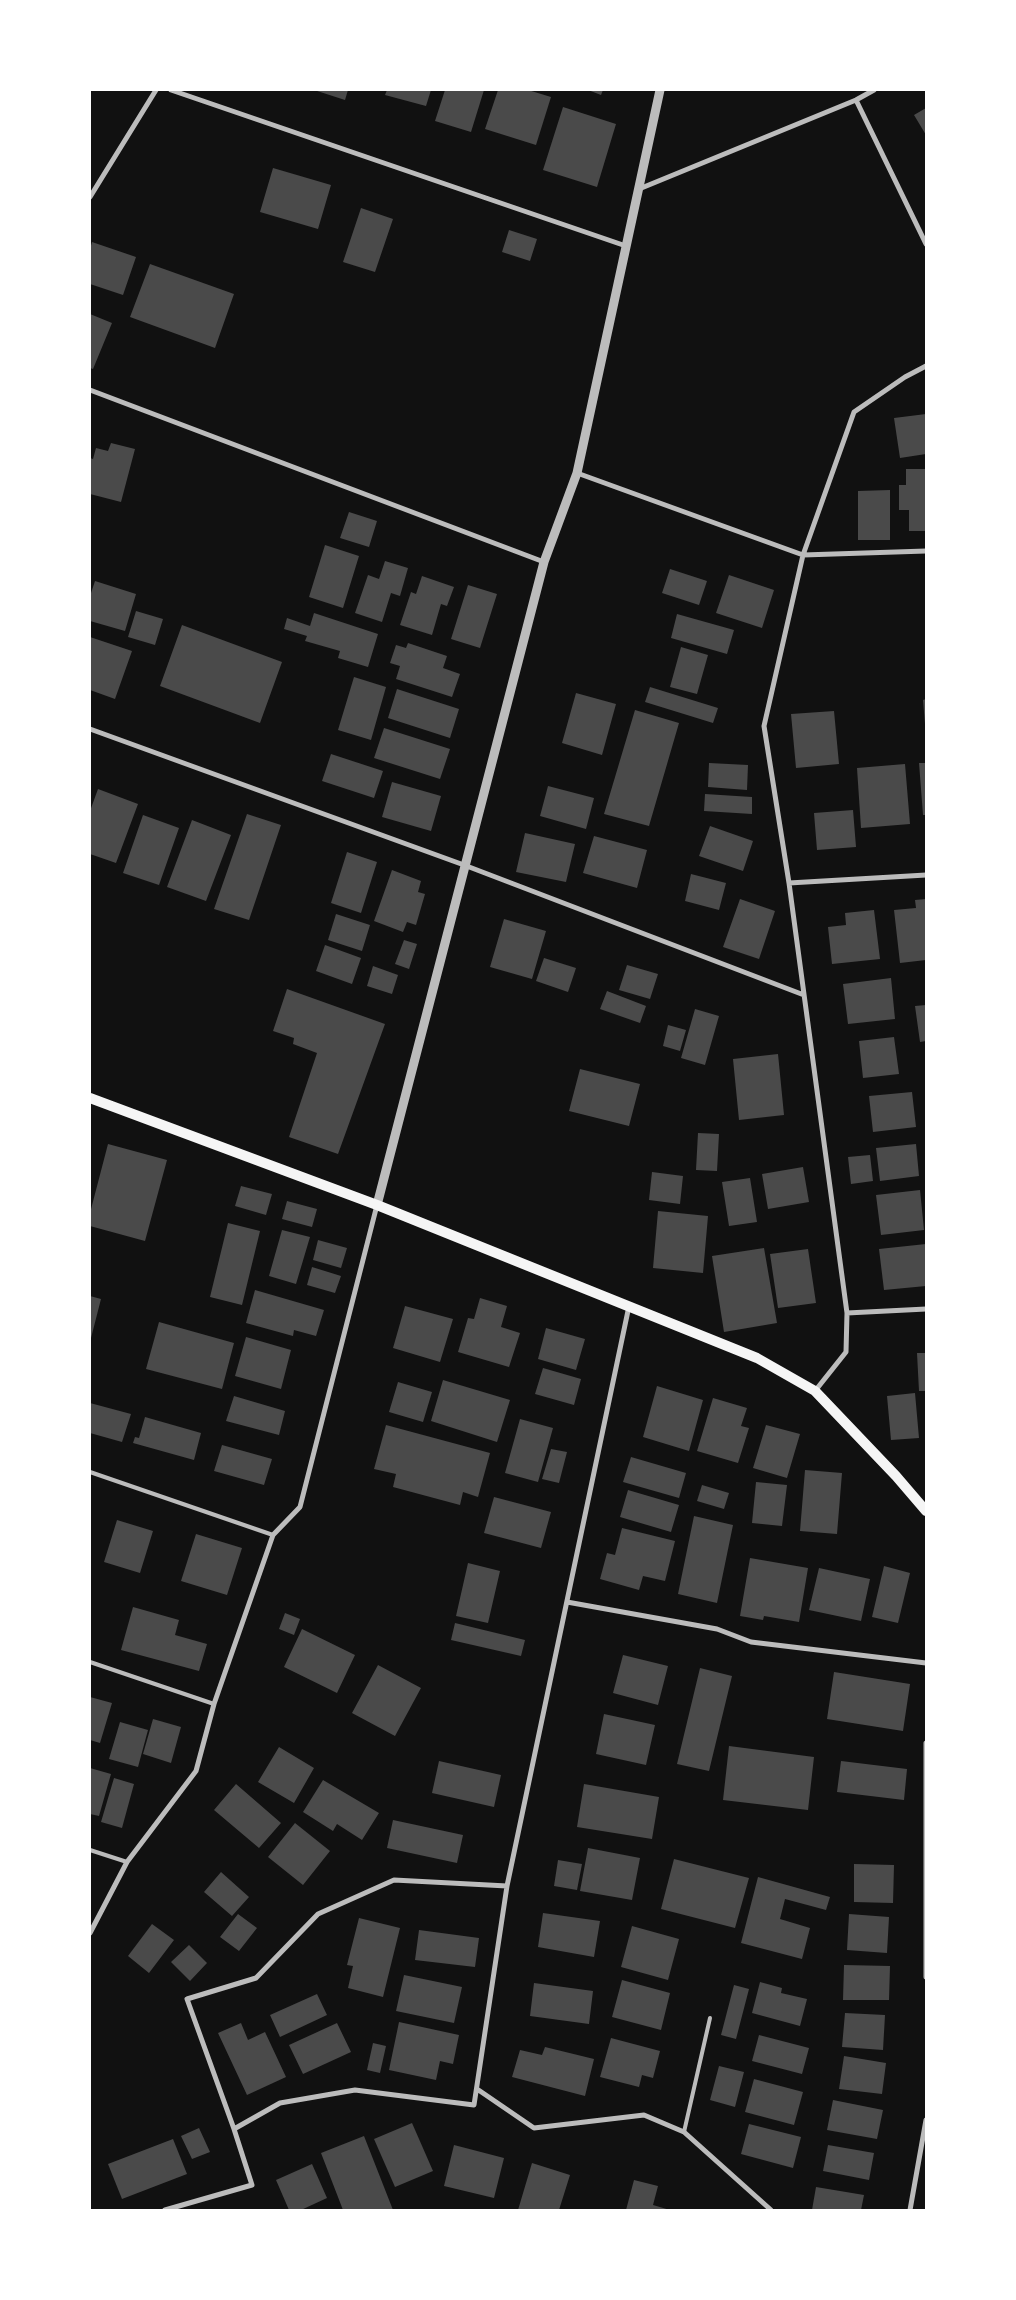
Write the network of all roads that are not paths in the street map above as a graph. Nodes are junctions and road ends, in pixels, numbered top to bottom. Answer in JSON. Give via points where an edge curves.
{"nodes":[{"id":1,"x":156,"y":90,"type":"edge"},
{"id":2,"x":171,"y":90,"type":"edge"},
{"id":3,"x":660,"y":90,"type":"edge"},
{"id":4,"x":874,"y":90,"type":"edge"},
{"id":5,"x":856,"y":100,"type":"junction"},
{"id":6,"x":639,"y":189,"type":"junction"},
{"id":7,"x":90,"y":197,"type":"edge"},
{"id":8,"x":926,"y":244,"type":"edge"},
{"id":9,"x":626,"y":246,"type":"junction"},
{"id":10,"x":926,"y":366,"type":"edge"},
{"id":11,"x":90,"y":390,"type":"edge"},
{"id":12,"x":577,"y":473,"type":"junction"},
{"id":13,"x":926,"y":551,"type":"edge"},
{"id":14,"x":803,"y":555,"type":"junction"},
{"id":15,"x":544,"y":562,"type":"junction"},
{"id":16,"x":90,"y":728,"type":"edge"},
{"id":17,"x":464,"y":865,"type":"junction"},
{"id":18,"x":926,"y":875,"type":"edge"},
{"id":19,"x":789,"y":883,"type":"junction"},
{"id":20,"x":804,"y":995,"type":"junction"},
{"id":21,"x":90,"y":1098,"type":"edge"},
{"id":22,"x":377,"y":1205,"type":"junction"},
{"id":23,"x":629,"y":1305,"type":"junction"},
{"id":24,"x":926,"y":1309,"type":"edge"},
{"id":25,"x":847,"y":1313,"type":"junction"},
{"id":26,"x":815,"y":1391,"type":"junction"},
{"id":27,"x":90,"y":1472,"type":"edge"},
{"id":28,"x":926,"y":1511,"type":"edge"},
{"id":29,"x":273,"y":1535,"type":"junction"},
{"id":30,"x":567,"y":1602,"type":"junction"},
{"id":31,"x":90,"y":1662,"type":"edge"},
{"id":32,"x":926,"y":1663,"type":"edge"},
{"id":33,"x":214,"y":1704,"type":"junction"},
{"id":34,"x":926,"y":1743,"type":"edge"},
{"id":35,"x":90,"y":1850,"type":"edge"},
{"id":36,"x":127,"y":1862,"type":"junction"},
{"id":37,"x":507,"y":1886,"type":"junction"},
{"id":38,"x":90,"y":1933,"type":"edge"},
{"id":39,"x":926,"y":1977,"type":"edge"},
{"id":40,"x":710,"y":2018,"type":"dead end"},
{"id":41,"x":477,"y":2089,"type":"junction"},
{"id":42,"x":926,"y":2120,"type":"edge"},
{"id":43,"x":234,"y":2129,"type":"junction"},
{"id":44,"x":684,"y":2132,"type":"junction"},
{"id":45,"x":165,"y":2210,"type":"edge"},
{"id":46,"x":771,"y":2210,"type":"edge"},
{"id":47,"x":910,"y":2210,"type":"edge"}],
"edges":[{"from":1,"to":7,"type":"street"},
{"from":2,"to":9,"type":"street"},
{"from":3,"to":6,"type":"street"},
{"from":4,"to":5,"type":"street"},
{"from":5,"to":6,"type":"street"},
{"from":5,"to":8,"type":"street"},
{"from":6,"to":9,"type":"street"},
{"from":9,"to":12,"type":"street"},
{"from":10,"to":14,"type":"street","via":[[854,412]]},
{"from":11,"to":15,"type":"street"},
{"from":12,"to":14,"type":"street"},
{"from":12,"to":15,"type":"street"},
{"from":13,"to":14,"type":"street"},
{"from":14,"to":19,"type":"street","via":[[764,726]]},
{"from":15,"to":17,"type":"street"},
{"from":16,"to":17,"type":"street"},
{"from":17,"to":20,"type":"street"},
{"from":17,"to":22,"type":"street"},
{"from":18,"to":19,"type":"street"},
{"from":19,"to":20,"type":"street"},
{"from":20,"to":25,"type":"street"},
{"from":21,"to":22,"type":"main road"},
{"from":22,"to":23,"type":"main road"},
{"from":22,"to":29,"type":"street","via":[[300,1507]]},
{"from":23,"to":26,"type":"main road","via":[[757,1358]]},
{"from":23,"to":30,"type":"street"},
{"from":24,"to":25,"type":"street"},
{"from":25,"to":26,"type":"street","via":[[846,1352]]},
{"from":26,"to":28,"type":"main road"},
{"from":27,"to":29,"type":"lane"},
{"from":29,"to":33,"type":"street"},
{"from":30,"to":32,"type":"street","via":[[717,1629],[751,1642]]},
{"from":30,"to":37,"type":"street"},
{"from":31,"to":33,"type":"lane"},
{"from":33,"to":36,"type":"street","via":[[196,1771]]},
{"from":34,"to":39,"type":"street"},
{"from":35,"to":36,"type":"lane"},
{"from":36,"to":38,"type":"street"},
{"from":37,"to":41,"type":"street"},
{"from":37,"to":43,"type":"street","via":[[394,1880],[318,1914],[256,1978],[187,1999]]},
{"from":40,"to":44,"type":"lane"},
{"from":41,"to":43,"type":"street","via":[[474,2105],[355,2090],[280,2103]]},
{"from":41,"to":44,"type":"street","via":[[534,2128],[644,2115]]},
{"from":42,"to":47,"type":"street"},
{"from":43,"to":45,"type":"street","via":[[252,2185]]},
{"from":44,"to":46,"type":"street"}]}
